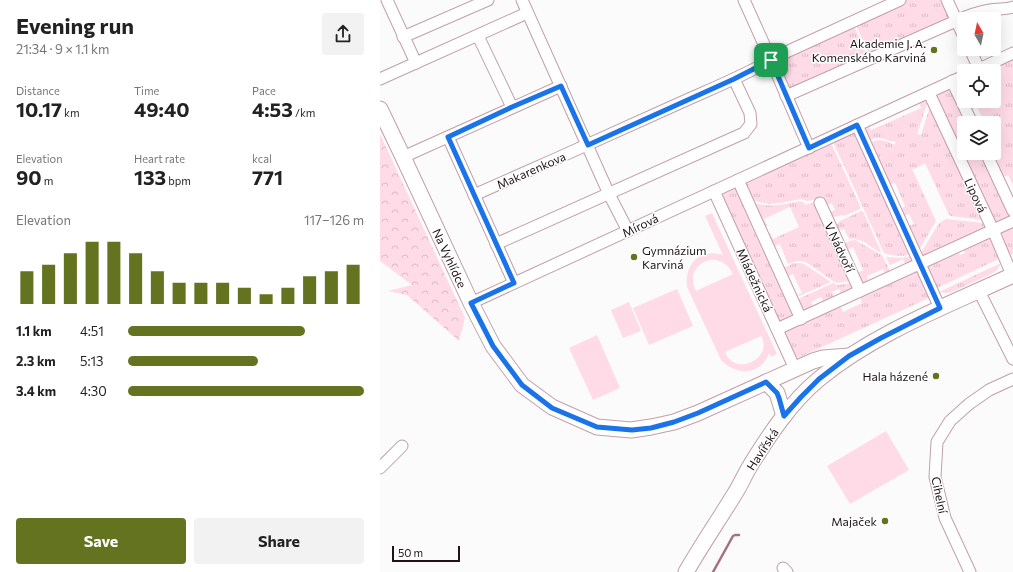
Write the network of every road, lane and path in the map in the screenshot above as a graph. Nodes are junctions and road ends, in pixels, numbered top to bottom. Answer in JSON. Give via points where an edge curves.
{"nodes":[{"id":1,"x":387,"y":0,"type":"edge"},
{"id":2,"x":488,"y":0,"type":"edge"},
{"id":3,"x":522,"y":0,"type":"edge"},
{"id":4,"x":744,"y":0,"type":"edge"},
{"id":5,"x":900,"y":0,"type":"edge"},
{"id":6,"x":947,"y":0,"type":"edge"},
{"id":7,"x":1013,"y":7,"type":"edge"},
{"id":8,"x":528,"y":13,"type":"junction"},
{"id":9,"x":956,"y":21,"type":"junction"},
{"id":10,"x":478,"y":36,"type":"junction"},
{"id":11,"x":403,"y":37,"type":"junction"},
{"id":12,"x":1013,"y":53,"type":"edge"},
{"id":13,"x":771,"y":60,"type":"junction"},
{"id":14,"x":416,"y":63,"type":"junction"},
{"id":15,"x":990,"y":64,"type":"edge"},
{"id":16,"x":380,"y":79,"type":"edge"},
{"id":17,"x":734,"y":79,"type":"junction"},
{"id":18,"x":957,"y":79,"type":"edge"},
{"id":19,"x":952,"y":81,"type":"junction"},
{"id":20,"x":561,"y":86,"type":"junction"},
{"id":21,"x":929,"y":93,"type":"junction"},
{"id":22,"x":786,"y":96,"type":"junction"},
{"id":23,"x":512,"y":107,"type":"junction"},
{"id":24,"x":380,"y":109,"type":"edge"},
{"id":25,"x":969,"y":116,"type":"edge"},
{"id":26,"x":857,"y":125,"type":"junction"},
{"id":27,"x":448,"y":137,"type":"junction"},
{"id":28,"x":588,"y":145,"type":"junction"},
{"id":29,"x":809,"y":148,"type":"junction"},
{"id":30,"x":403,"y":157,"type":"junction"},
{"id":31,"x":989,"y":160,"type":"edge"},
{"id":32,"x":738,"y":180,"type":"junction"},
{"id":33,"x":714,"y":191,"type":"junction"},
{"id":34,"x":609,"y":194,"type":"junction"},
{"id":35,"x":474,"y":195,"type":"junction"},
{"id":36,"x":820,"y":203,"type":"dead end"},
{"id":37,"x":1013,"y":211,"type":"edge"},
{"id":38,"x":1013,"y":221,"type":"edge"},
{"id":39,"x":993,"y":230,"type":"junction"},
{"id":40,"x":628,"y":231,"type":"junction"},
{"id":41,"x":496,"y":244,"type":"junction"},
{"id":42,"x":920,"y":264,"type":"junction"},
{"id":43,"x":1013,"y":275,"type":"edge"},
{"id":44,"x":514,"y":283,"type":"junction"},
{"id":45,"x":860,"y":291,"type":"junction"},
{"id":46,"x":979,"y":291,"type":"junction"},
{"id":47,"x":471,"y":303,"type":"junction"},
{"id":48,"x":940,"y":308,"type":"junction"},
{"id":49,"x":800,"y":319,"type":"junction"},
{"id":50,"x":777,"y":330,"type":"junction"},
{"id":51,"x":849,"y":356,"type":"junction"},
{"id":52,"x":1013,"y":359,"type":"edge"},
{"id":53,"x":795,"y":369,"type":"junction"},
{"id":54,"x":1013,"y":379,"type":"edge"},
{"id":55,"x":766,"y":382,"type":"junction"},
{"id":56,"x":784,"y":416,"type":"junction"},
{"id":57,"x":402,"y":446,"type":"dead end"},
{"id":58,"x":380,"y":468,"type":"edge"},
{"id":59,"x":686,"y":572,"type":"edge"},
{"id":60,"x":970,"y":572,"type":"edge"}],
"edges":[{"from":1,"to":11,"type":"street"},
{"from":2,"to":11,"type":"street"},
{"from":3,"to":8,"type":"street"},
{"from":4,"to":13,"type":"street"},
{"from":5,"to":13,"type":"street","name":"Makarenkova"},
{"from":6,"to":9,"type":"street"},
{"from":7,"to":9,"type":"street","via":[[980,12]]},
{"from":8,"to":10,"type":"street"},
{"from":8,"to":20,"type":"street"},
{"from":9,"to":22,"type":"street"},
{"from":10,"to":14,"type":"street"},
{"from":10,"to":23,"type":"street"},
{"from":11,"to":14,"type":"street"},
{"from":12,"to":15,"type":"street"},
{"from":13,"to":17,"type":"street","name":"Makarenkova"},
{"from":13,"to":22,"type":"street"},
{"from":14,"to":16,"type":"street"},
{"from":17,"to":28,"type":"street","name":"Makarenkova"},
{"from":17,"to":34,"type":"street","via":[[750,113],[751,124],[744,133]]},
{"from":18,"to":19,"type":"street","name":"Mírová"},
{"from":19,"to":21,"type":"street","name":"Mírová"},
{"from":19,"to":25,"type":"street"},
{"from":20,"to":23,"type":"street"},
{"from":20,"to":28,"type":"street"},
{"from":21,"to":26,"type":"street","name":"Mírová"},
{"from":21,"to":39,"type":"street","name":"Lipová"},
{"from":22,"to":29,"type":"street"},
{"from":23,"to":27,"type":"street"},
{"from":24,"to":30,"type":"street","name":"Na Vyhlídce"},
{"from":26,"to":29,"type":"street","name":"Mírová"},
{"from":26,"to":42,"type":"street"},
{"from":27,"to":30,"type":"street"},
{"from":27,"to":35,"type":"street"},
{"from":28,"to":34,"type":"street"},
{"from":28,"to":35,"type":"street","name":"Makarenkova"},
{"from":29,"to":32,"type":"street","name":"Mírová"},
{"from":30,"to":47,"type":"street","name":"Na Vyhlídce"},
{"from":31,"to":37,"type":"street"},
{"from":32,"to":33,"type":"street","name":"Mírová"},
{"from":32,"to":49,"type":"street","name":"Mládežnická"},
{"from":33,"to":40,"type":"street","name":"Mírová"},
{"from":33,"to":50,"type":"street","name":"Mládežnická"},
{"from":34,"to":40,"type":"street"},
{"from":34,"to":41,"type":"street"},
{"from":35,"to":41,"type":"street"},
{"from":36,"to":45,"type":"street","name":"V Nádvoří"},
{"from":38,"to":39,"type":"street"},
{"from":39,"to":42,"type":"street"},
{"from":39,"to":43,"type":"street","name":"Lipová"},
{"from":40,"to":44,"type":"street","name":"Mírová"},
{"from":41,"to":44,"type":"street"},
{"from":42,"to":45,"type":"street"},
{"from":42,"to":48,"type":"street"},
{"from":43,"to":46,"type":"street","name":"Havířská"},
{"from":44,"to":47,"type":"street","name":"Mírová"},
{"from":45,"to":49,"type":"street"},
{"from":46,"to":48,"type":"street","name":"Havířská"},
{"from":46,"to":52,"type":"street"},
{"from":47,"to":55,"type":"street","name":"Na Vyhlídce","via":[[493,346],[522,385],[552,408],[597,427],[632,430],[674,422]]},
{"from":48,"to":51,"type":"street","name":"Havířská"},
{"from":49,"to":50,"type":"street"},
{"from":50,"to":53,"type":"street","name":"Mládežnická"},
{"from":51,"to":53,"type":"street","name":"Na Vyhlídce","via":[[822,358]]},
{"from":51,"to":56,"type":"street","name":"Havířská","via":[[819,379]]},
{"from":53,"to":55,"type":"street","name":"Na Vyhlídce"},
{"from":54,"to":60,"type":"street","name":"Cihelní","via":[[969,404],[950,421],[938,442],[935,477],[945,518]]},
{"from":55,"to":56,"type":"street","via":[[777,393]]},
{"from":56,"to":59,"type":"street","name":"Havířská","via":[[750,466]]},
{"from":57,"to":58,"type":"street"}]}
